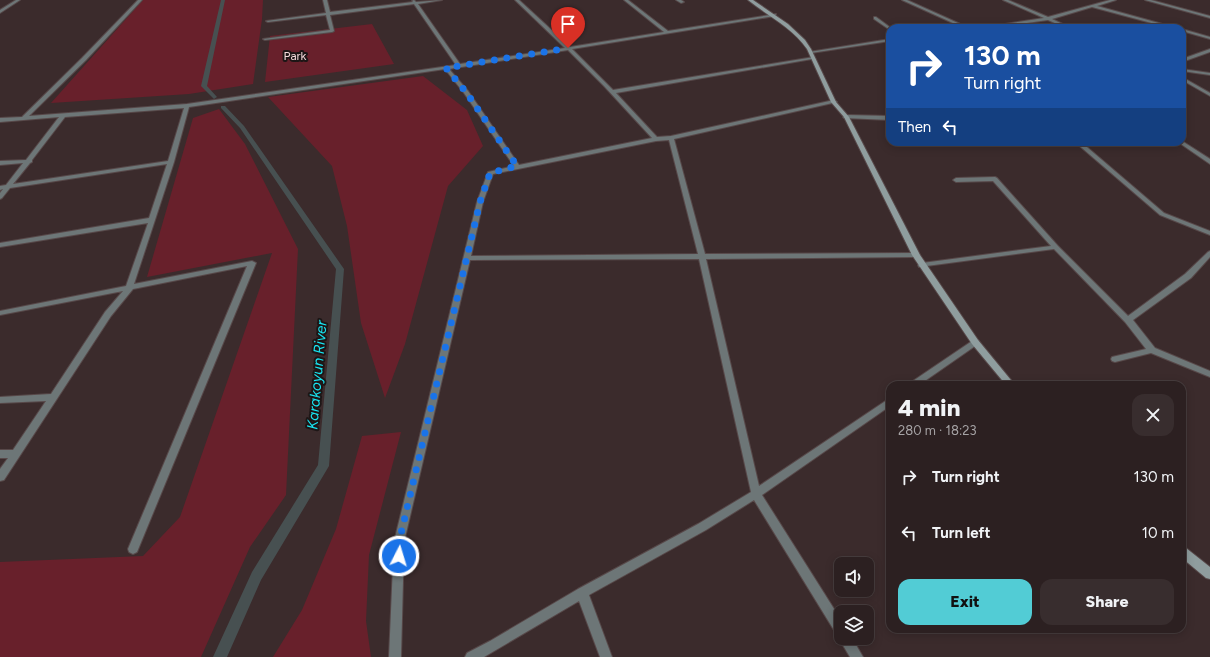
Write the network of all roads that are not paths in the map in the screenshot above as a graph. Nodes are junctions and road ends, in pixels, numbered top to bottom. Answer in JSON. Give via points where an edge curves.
{"nodes":[{"id":1,"x":18,"y":0,"type":"edge"},
{"id":2,"x":140,"y":0,"type":"edge"},
{"id":3,"x":325,"y":0,"type":"edge"},
{"id":4,"x":440,"y":0,"type":"edge"},
{"id":5,"x":517,"y":0,"type":"edge"},
{"id":6,"x":626,"y":0,"type":"edge"},
{"id":7,"x":750,"y":0,"type":"edge"},
{"id":8,"x":904,"y":0,"type":"edge"},
{"id":9,"x":1005,"y":0,"type":"edge"},
{"id":10,"x":1114,"y":0,"type":"edge"},
{"id":11,"x":1147,"y":0,"type":"edge"},
{"id":12,"x":415,"y":2,"type":"edge"},
{"id":13,"x":1092,"y":5,"type":"junction"},
{"id":14,"x":0,"y":12,"type":"edge"},
{"id":15,"x":329,"y":14,"type":"junction"},
{"id":16,"x":775,"y":15,"type":"junction"},
{"id":17,"x":1210,"y":17,"type":"edge"},
{"id":18,"x":875,"y":18,"type":"dead end"},
{"id":19,"x":1047,"y":19,"type":"junction"},
{"id":20,"x":268,"y":21,"type":"dead end"},
{"id":21,"x":958,"y":24,"type":"edge"},
{"id":22,"x":1010,"y":24,"type":"edge"},
{"id":23,"x":1059,"y":24,"type":"edge"},
{"id":24,"x":1160,"y":24,"type":"edge"},
{"id":25,"x":886,"y":26,"type":"edge"},
{"id":26,"x":1186,"y":31,"type":"edge"},
{"id":27,"x":667,"y":32,"type":"junction"},
{"id":28,"x":1210,"y":38,"type":"edge"},
{"id":29,"x":266,"y":39,"type":"dead end"},
{"id":30,"x":886,"y":41,"type":"edge"},
{"id":31,"x":568,"y":48,"type":"junction"},
{"id":32,"x":1210,"y":50,"type":"edge"},
{"id":33,"x":811,"y":55,"type":"junction"},
{"id":34,"x":1186,"y":59,"type":"edge"},
{"id":35,"x":460,"y":66,"type":"junction"},
{"id":36,"x":446,"y":68,"type":"junction"},
{"id":37,"x":1186,"y":71,"type":"edge"},
{"id":38,"x":1210,"y":74,"type":"edge"},
{"id":39,"x":1186,"y":80,"type":"edge"},
{"id":40,"x":613,"y":92,"type":"junction"},
{"id":41,"x":1210,"y":95,"type":"edge"},
{"id":42,"x":834,"y":102,"type":"junction"},
{"id":43,"x":187,"y":106,"type":"junction"},
{"id":44,"x":63,"y":116,"type":"junction"},
{"id":45,"x":846,"y":118,"type":"junction"},
{"id":46,"x":886,"y":118,"type":"edge"},
{"id":47,"x":23,"y":119,"type":"junction"},
{"id":48,"x":0,"y":120,"type":"edge"},
{"id":49,"x":671,"y":138,"type":"junction"},
{"id":50,"x":656,"y":139,"type":"junction"},
{"id":51,"x":1186,"y":145,"type":"edge"},
{"id":52,"x":1083,"y":146,"type":"edge"},
{"id":53,"x":30,"y":161,"type":"junction"},
{"id":54,"x":171,"y":162,"type":"junction"},
{"id":55,"x":1210,"y":162,"type":"edge"},
{"id":56,"x":0,"y":163,"type":"edge"},
{"id":57,"x":517,"y":166,"type":"junction"},
{"id":58,"x":956,"y":180,"type":"dead end"},
{"id":59,"x":8,"y":186,"type":"junction"},
{"id":60,"x":0,"y":188,"type":"edge"},
{"id":61,"x":0,"y":197,"type":"edge"},
{"id":62,"x":151,"y":220,"type":"junction"},
{"id":63,"x":1210,"y":233,"type":"edge"},
{"id":64,"x":0,"y":245,"type":"edge"},
{"id":65,"x":1056,"y":247,"type":"junction"},
{"id":66,"x":1210,"y":253,"type":"edge"},
{"id":67,"x":916,"y":255,"type":"junction"},
{"id":68,"x":702,"y":257,"type":"junction"},
{"id":69,"x":468,"y":258,"type":"junction"},
{"id":70,"x":922,"y":265,"type":"junction"},
{"id":71,"x":130,"y":289,"type":"junction"},
{"id":72,"x":0,"y":313,"type":"edge"},
{"id":73,"x":1128,"y":320,"type":"junction"},
{"id":74,"x":975,"y":342,"type":"junction"},
{"id":75,"x":1152,"y":350,"type":"junction"},
{"id":76,"x":1116,"y":359,"type":"dead end"},
{"id":77,"x":1210,"y":374,"type":"edge"},
{"id":78,"x":919,"y":381,"type":"edge"},
{"id":79,"x":1009,"y":381,"type":"edge"},
{"id":80,"x":54,"y":397,"type":"junction"},
{"id":81,"x":0,"y":400,"type":"edge"},
{"id":82,"x":886,"y":404,"type":"edge"},
{"id":83,"x":0,"y":454,"type":"edge"},
{"id":84,"x":16,"y":454,"type":"junction"},
{"id":85,"x":0,"y":477,"type":"edge"},
{"id":86,"x":756,"y":494,"type":"junction"},
{"id":87,"x":133,"y":549,"type":"dead end"},
{"id":88,"x":1186,"y":554,"type":"edge"},
{"id":89,"x":1210,"y":574,"type":"edge"},
{"id":90,"x":582,"y":593,"type":"junction"},
{"id":91,"x":834,"y":620,"type":"edge"},
{"id":92,"x":849,"y":645,"type":"edge"},
{"id":93,"x":395,"y":657,"type":"edge"},
{"id":94,"x":471,"y":657,"type":"edge"},
{"id":95,"x":606,"y":657,"type":"edge"},
{"id":96,"x":857,"y":657,"type":"edge"}],
"edges":[{"from":1,"to":14,"type":"street"},
{"from":2,"to":47,"type":"street"},
{"from":3,"to":15,"type":"street"},
{"from":4,"to":12,"type":"street"},
{"from":5,"to":31,"type":"street","via":[[555,33]]},
{"from":6,"to":27,"type":"street"},
{"from":7,"to":16,"type":"street"},
{"from":8,"to":21,"type":"street"},
{"from":9,"to":19,"type":"street"},
{"from":10,"to":13,"type":"street"},
{"from":11,"to":17,"type":"street"},
{"from":12,"to":15,"type":"street"},
{"from":12,"to":35,"type":"street"},
{"from":13,"to":19,"type":"street"},
{"from":13,"to":24,"type":"street"},
{"from":15,"to":20,"type":"street"},
{"from":15,"to":29,"type":"street","via":[[332,31]]},
{"from":16,"to":27,"type":"street"},
{"from":16,"to":33,"type":"street","via":[[801,39]]},
{"from":18,"to":25,"type":"street"},
{"from":19,"to":22,"type":"street"},
{"from":19,"to":23,"type":"street"},
{"from":26,"to":28,"type":"street"},
{"from":27,"to":31,"type":"street"},
{"from":30,"to":33,"type":"street"},
{"from":31,"to":35,"type":"street"},
{"from":31,"to":40,"type":"street"},
{"from":32,"to":34,"type":"street"},
{"from":33,"to":40,"type":"street"},
{"from":33,"to":42,"type":"street"},
{"from":35,"to":36,"type":"street"},
{"from":36,"to":43,"type":"street"},
{"from":36,"to":57,"type":"street","via":[[466,92]]},
{"from":37,"to":38,"type":"street"},
{"from":39,"to":41,"type":"street"},
{"from":40,"to":50,"type":"street"},
{"from":42,"to":45,"type":"street"},
{"from":42,"to":49,"type":"street"},
{"from":43,"to":44,"type":"street"},
{"from":43,"to":54,"type":"street"},
{"from":44,"to":47,"type":"street"},
{"from":44,"to":53,"type":"street"},
{"from":45,"to":46,"type":"street"},
{"from":45,"to":67,"type":"street"},
{"from":47,"to":48,"type":"street"},
{"from":49,"to":50,"type":"street"},
{"from":49,"to":68,"type":"street"},
{"from":50,"to":57,"type":"street"},
{"from":51,"to":55,"type":"street"},
{"from":52,"to":63,"type":"street","via":[[1162,214]]},
{"from":53,"to":56,"type":"street"},
{"from":53,"to":59,"type":"street"},
{"from":54,"to":59,"type":"street"},
{"from":54,"to":62,"type":"street"},
{"from":57,"to":69,"type":"street","via":[[490,173],[480,202]]},
{"from":58,"to":65,"type":"street","via":[[995,179]]},
{"from":59,"to":60,"type":"street"},
{"from":59,"to":61,"type":"street"},
{"from":62,"to":64,"type":"street"},
{"from":62,"to":71,"type":"street"},
{"from":65,"to":70,"type":"street"},
{"from":65,"to":73,"type":"street"},
{"from":66,"to":73,"type":"street","via":[[1188,276]]},
{"from":67,"to":68,"type":"street"},
{"from":67,"to":70,"type":"street"},
{"from":68,"to":69,"type":"street"},
{"from":68,"to":86,"type":"street"},
{"from":69,"to":93,"type":"street","via":[[399,542]]},
{"from":70,"to":74,"type":"street"},
{"from":71,"to":72,"type":"street"},
{"from":71,"to":80,"type":"street","via":[[108,314]]},
{"from":71,"to":87,"type":"street","via":[[252,263]]},
{"from":73,"to":75,"type":"street"},
{"from":74,"to":78,"type":"street"},
{"from":74,"to":79,"type":"street"},
{"from":75,"to":76,"type":"street"},
{"from":75,"to":77,"type":"street"},
{"from":80,"to":81,"type":"street"},
{"from":80,"to":84,"type":"street"},
{"from":82,"to":86,"type":"street"},
{"from":83,"to":84,"type":"street"},
{"from":84,"to":85,"type":"street"},
{"from":86,"to":90,"type":"street"},
{"from":86,"to":91,"type":"street"},
{"from":88,"to":89,"type":"street"},
{"from":90,"to":94,"type":"street"},
{"from":90,"to":95,"type":"street"},
{"from":92,"to":96,"type":"street"}]}
